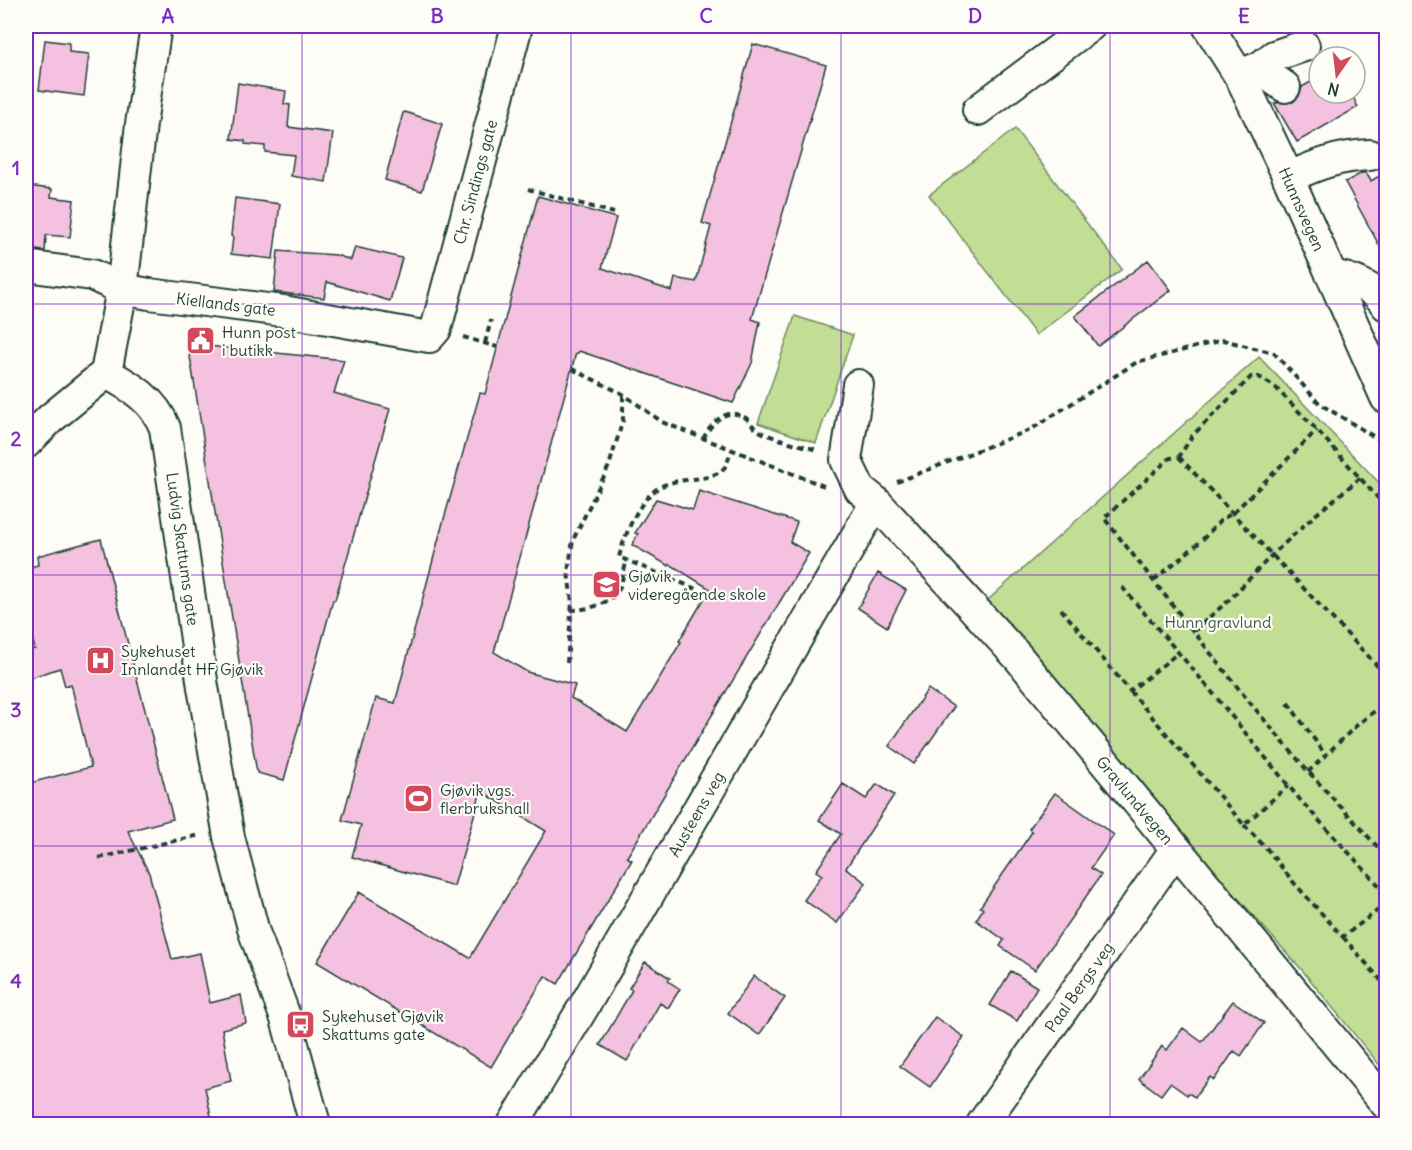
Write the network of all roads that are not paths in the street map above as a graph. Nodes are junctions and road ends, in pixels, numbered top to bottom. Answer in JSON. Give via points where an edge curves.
{"nodes":[{"id":1,"x":156,"y":26,"type":"edge"},
{"id":2,"x":517,"y":26,"type":"edge"},
{"id":3,"x":1090,"y":26,"type":"edge"},
{"id":4,"x":1208,"y":26,"type":"edge"},
{"id":5,"x":1304,"y":46,"type":"dead end"},
{"id":6,"x":1248,"y":72,"type":"junction"},
{"id":7,"x":1285,"y":87,"type":"dead end"},
{"id":8,"x":978,"y":110,"type":"dead end"},
{"id":9,"x":1370,"y":155,"type":"dead end"},
{"id":10,"x":1288,"y":178,"type":"junction"},
{"id":11,"x":26,"y":266,"type":"edge"},
{"id":12,"x":1331,"y":275,"type":"junction"},
{"id":13,"x":122,"y":289,"type":"junction"},
{"id":14,"x":1386,"y":305,"type":"edge"},
{"id":15,"x":429,"y":337,"type":"joint"},
{"id":16,"x":106,"y":373,"type":"junction"},
{"id":17,"x":858,"y":385,"type":"dead end"},
{"id":18,"x":1386,"y":395,"type":"edge"},
{"id":19,"x":26,"y":443,"type":"edge"},
{"id":20,"x":885,"y":493,"type":"junction"},
{"id":21,"x":1176,"y":849,"type":"junction"},
{"id":22,"x":1386,"y":1104,"type":"edge"},
{"id":23,"x":315,"y":1125,"type":"edge"},
{"id":24,"x":513,"y":1125,"type":"edge"},
{"id":25,"x":982,"y":1125,"type":"edge"}],
"edges":[{"from":1,"to":13,"type":"street"},
{"from":2,"to":15,"type":"street","name":"Chr. Sindings gate","via":[[436,329]]},
{"from":3,"to":8,"type":"street","via":[[1048,66]]},
{"from":4,"to":6,"type":"street","name":"Hunnsvegen"},
{"from":5,"to":6,"type":"street","via":[[1274,56]]},
{"from":6,"to":7,"type":"street"},
{"from":6,"to":10,"type":"street","name":"Hunnsvegen"},
{"from":9,"to":10,"type":"street","via":[[1331,160]]},
{"from":10,"to":12,"type":"street","name":"Hunnsvegen"},
{"from":11,"to":13,"type":"street","name":"Kiellands gate","via":[[92,276]]},
{"from":12,"to":14,"type":"street","via":[[1351,278],[1382,297]]},
{"from":12,"to":18,"type":"street","name":"Hunnsvegen"},
{"from":13,"to":15,"type":"street","name":"Kiellands gate","via":[[283,311]]},
{"from":13,"to":16,"type":"street"},
{"from":16,"to":19,"type":"street"},
{"from":16,"to":23,"type":"street","name":"Ludvig Skattums gate","via":[[131,386],[159,413],[165,428],[229,837],[254,932],[286,1018]]},
{"from":17,"to":20,"type":"street","name":"Gravlundvegen","via":[[846,460],[860,489]]},
{"from":20,"to":21,"type":"street","name":"Gravlundvegen"},
{"from":20,"to":24,"type":"street","name":"Austeens veg"},
{"from":21,"to":22,"type":"street","name":"Gravlundvegen"},
{"from":21,"to":25,"type":"street","name":"Paal Bergs veg"}]}
